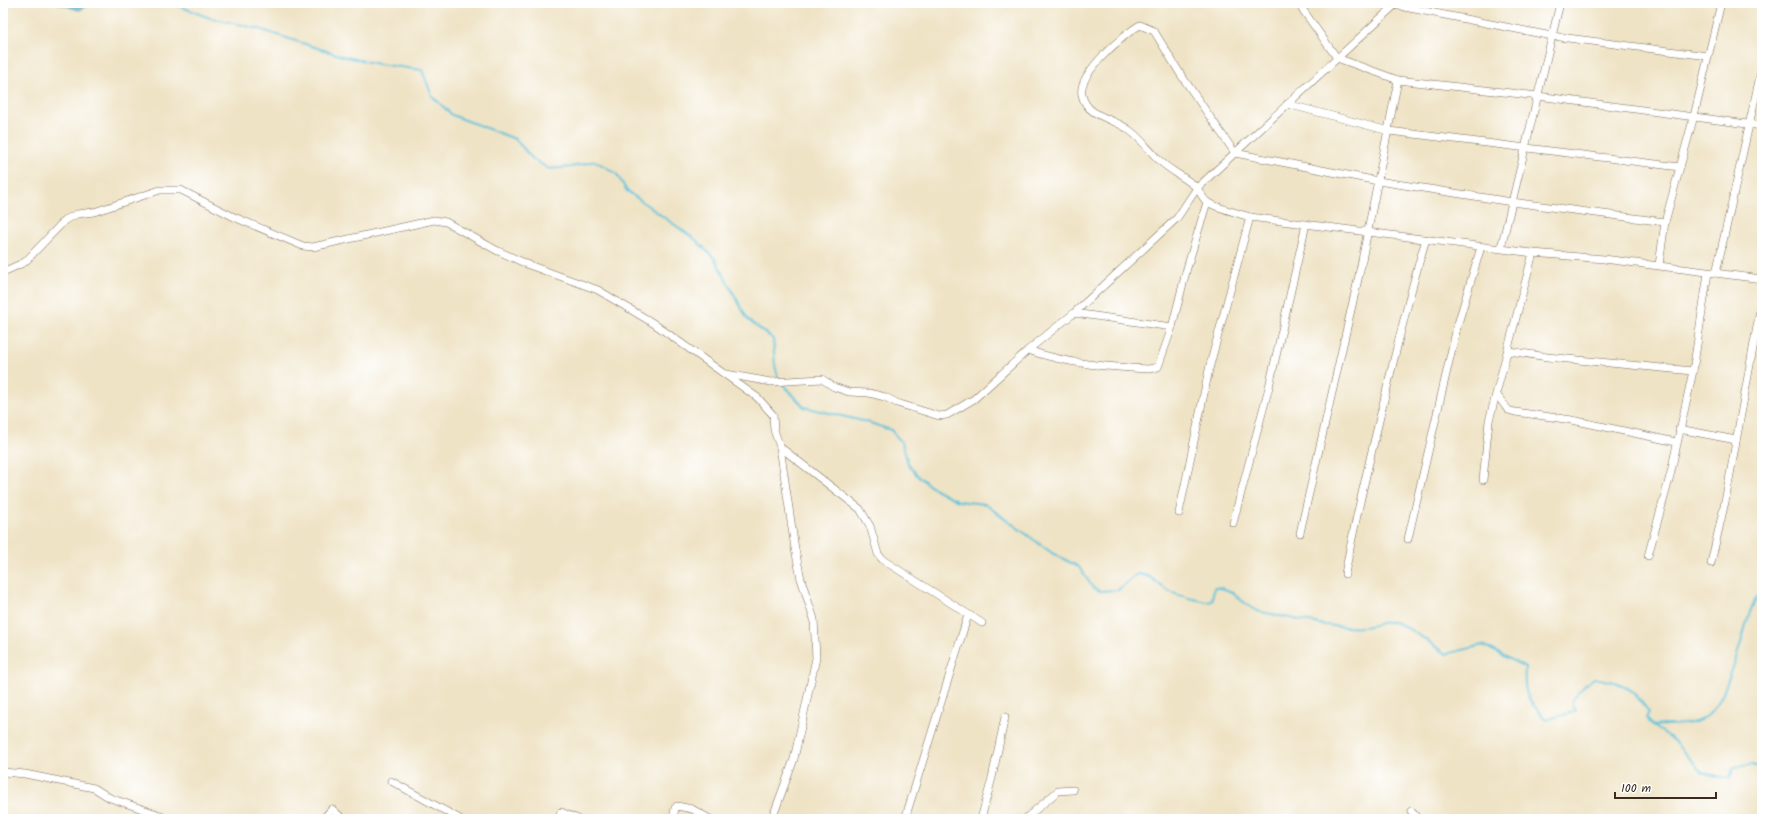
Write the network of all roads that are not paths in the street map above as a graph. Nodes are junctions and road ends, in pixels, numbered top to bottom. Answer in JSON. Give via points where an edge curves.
{"nodes":[{"id":1,"x":1298,"y":3,"type":"edge"},
{"id":2,"x":1560,"y":3,"type":"edge"},
{"id":3,"x":1721,"y":3,"type":"edge"},
{"id":4,"x":1395,"y":4,"type":"edge"},
{"id":5,"x":1552,"y":36,"type":"junction"},
{"id":6,"x":1708,"y":56,"type":"junction"},
{"id":7,"x":1337,"y":58,"type":"junction"},
{"id":8,"x":1762,"y":67,"type":"edge"},
{"id":9,"x":1398,"y":80,"type":"junction"},
{"id":10,"x":1538,"y":96,"type":"junction"},
{"id":11,"x":1287,"y":104,"type":"junction"},
{"id":12,"x":1694,"y":116,"type":"junction"},
{"id":13,"x":1748,"y":124,"type":"junction"},
{"id":14,"x":1762,"y":126,"type":"edge"},
{"id":15,"x":1389,"y":131,"type":"junction"},
{"id":16,"x":1525,"y":148,"type":"junction"},
{"id":17,"x":1234,"y":153,"type":"junction"},
{"id":18,"x":1680,"y":167,"type":"junction"},
{"id":19,"x":1378,"y":181,"type":"junction"},
{"id":20,"x":1197,"y":188,"type":"junction"},
{"id":21,"x":1207,"y":202,"type":"junction"},
{"id":22,"x":1512,"y":202,"type":"junction"},
{"id":23,"x":1250,"y":217,"type":"junction"},
{"id":24,"x":1665,"y":222,"type":"junction"},
{"id":25,"x":1306,"y":224,"type":"junction"},
{"id":26,"x":1367,"y":232,"type":"junction"},
{"id":27,"x":1426,"y":239,"type":"junction"},
{"id":28,"x":1481,"y":246,"type":"junction"},
{"id":29,"x":1501,"y":248,"type":"junction"},
{"id":30,"x":1533,"y":253,"type":"junction"},
{"id":31,"x":1659,"y":265,"type":"junction"},
{"id":32,"x":3,"y":272,"type":"edge"},
{"id":33,"x":1708,"y":273,"type":"junction"},
{"id":34,"x":1716,"y":273,"type":"junction"},
{"id":35,"x":1762,"y":279,"type":"edge"},
{"id":36,"x":1762,"y":299,"type":"edge"},
{"id":37,"x":1074,"y":313,"type":"junction"},
{"id":38,"x":1172,"y":327,"type":"junction"},
{"id":39,"x":1028,"y":350,"type":"junction"},
{"id":40,"x":1509,"y":351,"type":"junction"},
{"id":41,"x":1693,"y":371,"type":"junction"},
{"id":42,"x":724,"y":374,"type":"junction"},
{"id":43,"x":1497,"y":395,"type":"junction"},
{"id":44,"x":1679,"y":429,"type":"junction"},
{"id":45,"x":1736,"y":440,"type":"junction"},
{"id":46,"x":1676,"y":442,"type":"junction"},
{"id":47,"x":780,"y":447,"type":"junction"},
{"id":48,"x":1483,"y":480,"type":"dead end"},
{"id":49,"x":1179,"y":513,"type":"dead end"},
{"id":50,"x":1233,"y":523,"type":"dead end"},
{"id":51,"x":1300,"y":533,"type":"dead end"},
{"id":52,"x":1408,"y":540,"type":"dead end"},
{"id":53,"x":1648,"y":556,"type":"dead end"},
{"id":54,"x":1711,"y":563,"type":"dead end"},
{"id":55,"x":1345,"y":574,"type":"dead end"},
{"id":56,"x":968,"y":615,"type":"junction"},
{"id":57,"x":982,"y":624,"type":"dead end"},
{"id":58,"x":1005,"y":717,"type":"dead end"},
{"id":59,"x":3,"y":772,"type":"edge"},
{"id":60,"x":391,"y":781,"type":"dead end"},
{"id":61,"x":1073,"y":790,"type":"dead end"},
{"id":62,"x":1411,"y":811,"type":"dead end"},
{"id":63,"x":164,"y":819,"type":"edge"},
{"id":64,"x":323,"y":819,"type":"edge"},
{"id":65,"x":343,"y":819,"type":"edge"},
{"id":66,"x":460,"y":819,"type":"edge"},
{"id":67,"x":559,"y":819,"type":"edge"},
{"id":68,"x":578,"y":819,"type":"edge"},
{"id":69,"x":673,"y":819,"type":"edge"},
{"id":70,"x":710,"y":819,"type":"edge"},
{"id":71,"x":772,"y":819,"type":"edge"},
{"id":72,"x":905,"y":819,"type":"edge"},
{"id":73,"x":981,"y":819,"type":"edge"},
{"id":74,"x":1025,"y":819,"type":"edge"},
{"id":75,"x":1418,"y":819,"type":"edge"}],
"edges":[{"from":1,"to":7,"type":"street"},
{"from":2,"to":5,"type":"street"},
{"from":3,"to":6,"type":"street"},
{"from":4,"to":5,"type":"street"},
{"from":4,"to":7,"type":"street"},
{"from":5,"to":6,"type":"street"},
{"from":5,"to":10,"type":"street"},
{"from":6,"to":12,"type":"street"},
{"from":7,"to":9,"type":"street"},
{"from":7,"to":11,"type":"street"},
{"from":8,"to":13,"type":"street"},
{"from":9,"to":10,"type":"street"},
{"from":9,"to":15,"type":"street"},
{"from":10,"to":12,"type":"street"},
{"from":10,"to":16,"type":"street"},
{"from":11,"to":15,"type":"street"},
{"from":11,"to":17,"type":"street"},
{"from":12,"to":13,"type":"street"},
{"from":12,"to":18,"type":"street"},
{"from":13,"to":14,"type":"street"},
{"from":13,"to":34,"type":"street"},
{"from":15,"to":16,"type":"street"},
{"from":15,"to":19,"type":"street"},
{"from":16,"to":18,"type":"street"},
{"from":16,"to":22,"type":"street"},
{"from":17,"to":19,"type":"street"},
{"from":17,"to":20,"type":"street"},
{"from":17,"to":20,"type":"street","via":[[1180,75],[1154,31],[1140,25],[1127,33],[1098,61],[1083,83],[1082,95],[1090,108],[1103,118],[1118,122],[1130,130],[1159,161]]},
{"from":18,"to":24,"type":"street"},
{"from":19,"to":22,"type":"street"},
{"from":19,"to":26,"type":"street"},
{"from":20,"to":21,"type":"street"},
{"from":20,"to":37,"type":"street","via":[[1177,218]]},
{"from":21,"to":23,"type":"street"},
{"from":21,"to":38,"type":"street","via":[[1186,268]]},
{"from":22,"to":24,"type":"street"},
{"from":22,"to":29,"type":"street"},
{"from":23,"to":25,"type":"street"},
{"from":23,"to":49,"type":"street","via":[[1210,365]]},
{"from":24,"to":31,"type":"street"},
{"from":25,"to":26,"type":"street"},
{"from":25,"to":50,"type":"street","via":[[1269,387]]},
{"from":26,"to":27,"type":"street"},
{"from":26,"to":51,"type":"street"},
{"from":27,"to":28,"type":"street"},
{"from":27,"to":55,"type":"street","via":[[1412,283],[1379,418]]},
{"from":28,"to":29,"type":"street"},
{"from":28,"to":52,"type":"street","via":[[1457,327]]},
{"from":29,"to":30,"type":"street"},
{"from":30,"to":31,"type":"street"},
{"from":30,"to":40,"type":"street"},
{"from":31,"to":33,"type":"street"},
{"from":32,"to":42,"type":"street","via":[[25,262],[65,220],[160,190],[181,190],[244,222],[303,246],[313,247],[434,220],[446,222],[529,265],[598,290],[653,323]]},
{"from":33,"to":34,"type":"street"},
{"from":33,"to":41,"type":"street"},
{"from":34,"to":35,"type":"street"},
{"from":36,"to":45,"type":"street"},
{"from":37,"to":38,"type":"street"},
{"from":37,"to":39,"type":"street"},
{"from":38,"to":39,"type":"street","via":[[1160,364],[1154,369],[1075,362]]},
{"from":39,"to":42,"type":"street","via":[[974,399],[947,415],[939,416],[897,404],[885,397],[849,392],[834,387],[822,379],[771,382]]},
{"from":40,"to":41,"type":"street"},
{"from":40,"to":43,"type":"street"},
{"from":41,"to":44,"type":"street"},
{"from":42,"to":47,"type":"street","via":[[758,398],[772,415]]},
{"from":43,"to":46,"type":"street","via":[[1508,410],[1514,412],[1565,418]]},
{"from":43,"to":48,"type":"street","via":[[1489,420]]},
{"from":44,"to":45,"type":"street"},
{"from":44,"to":46,"type":"street"},
{"from":45,"to":54,"type":"street"},
{"from":46,"to":53,"type":"street","via":[[1670,476]]},
{"from":47,"to":56,"type":"street","via":[[860,509],[870,526],[876,550],[883,560]]},
{"from":47,"to":71,"type":"street","via":[[795,549],[801,579],[814,619],[816,658],[794,759]]},
{"from":56,"to":57,"type":"street"},
{"from":56,"to":72,"type":"street"},
{"from":58,"to":73,"type":"street"},
{"from":59,"to":63,"type":"street","via":[[94,788],[110,798],[160,815]]},
{"from":60,"to":66,"type":"street"},
{"from":61,"to":74,"type":"street","via":[[1058,791]]},
{"from":62,"to":75,"type":"street"},
{"from":64,"to":65,"type":"street","via":[[332,809]]},
{"from":67,"to":68,"type":"street","via":[[561,812]]},
{"from":69,"to":70,"type":"street","via":[[677,806],[692,808]]}]}
